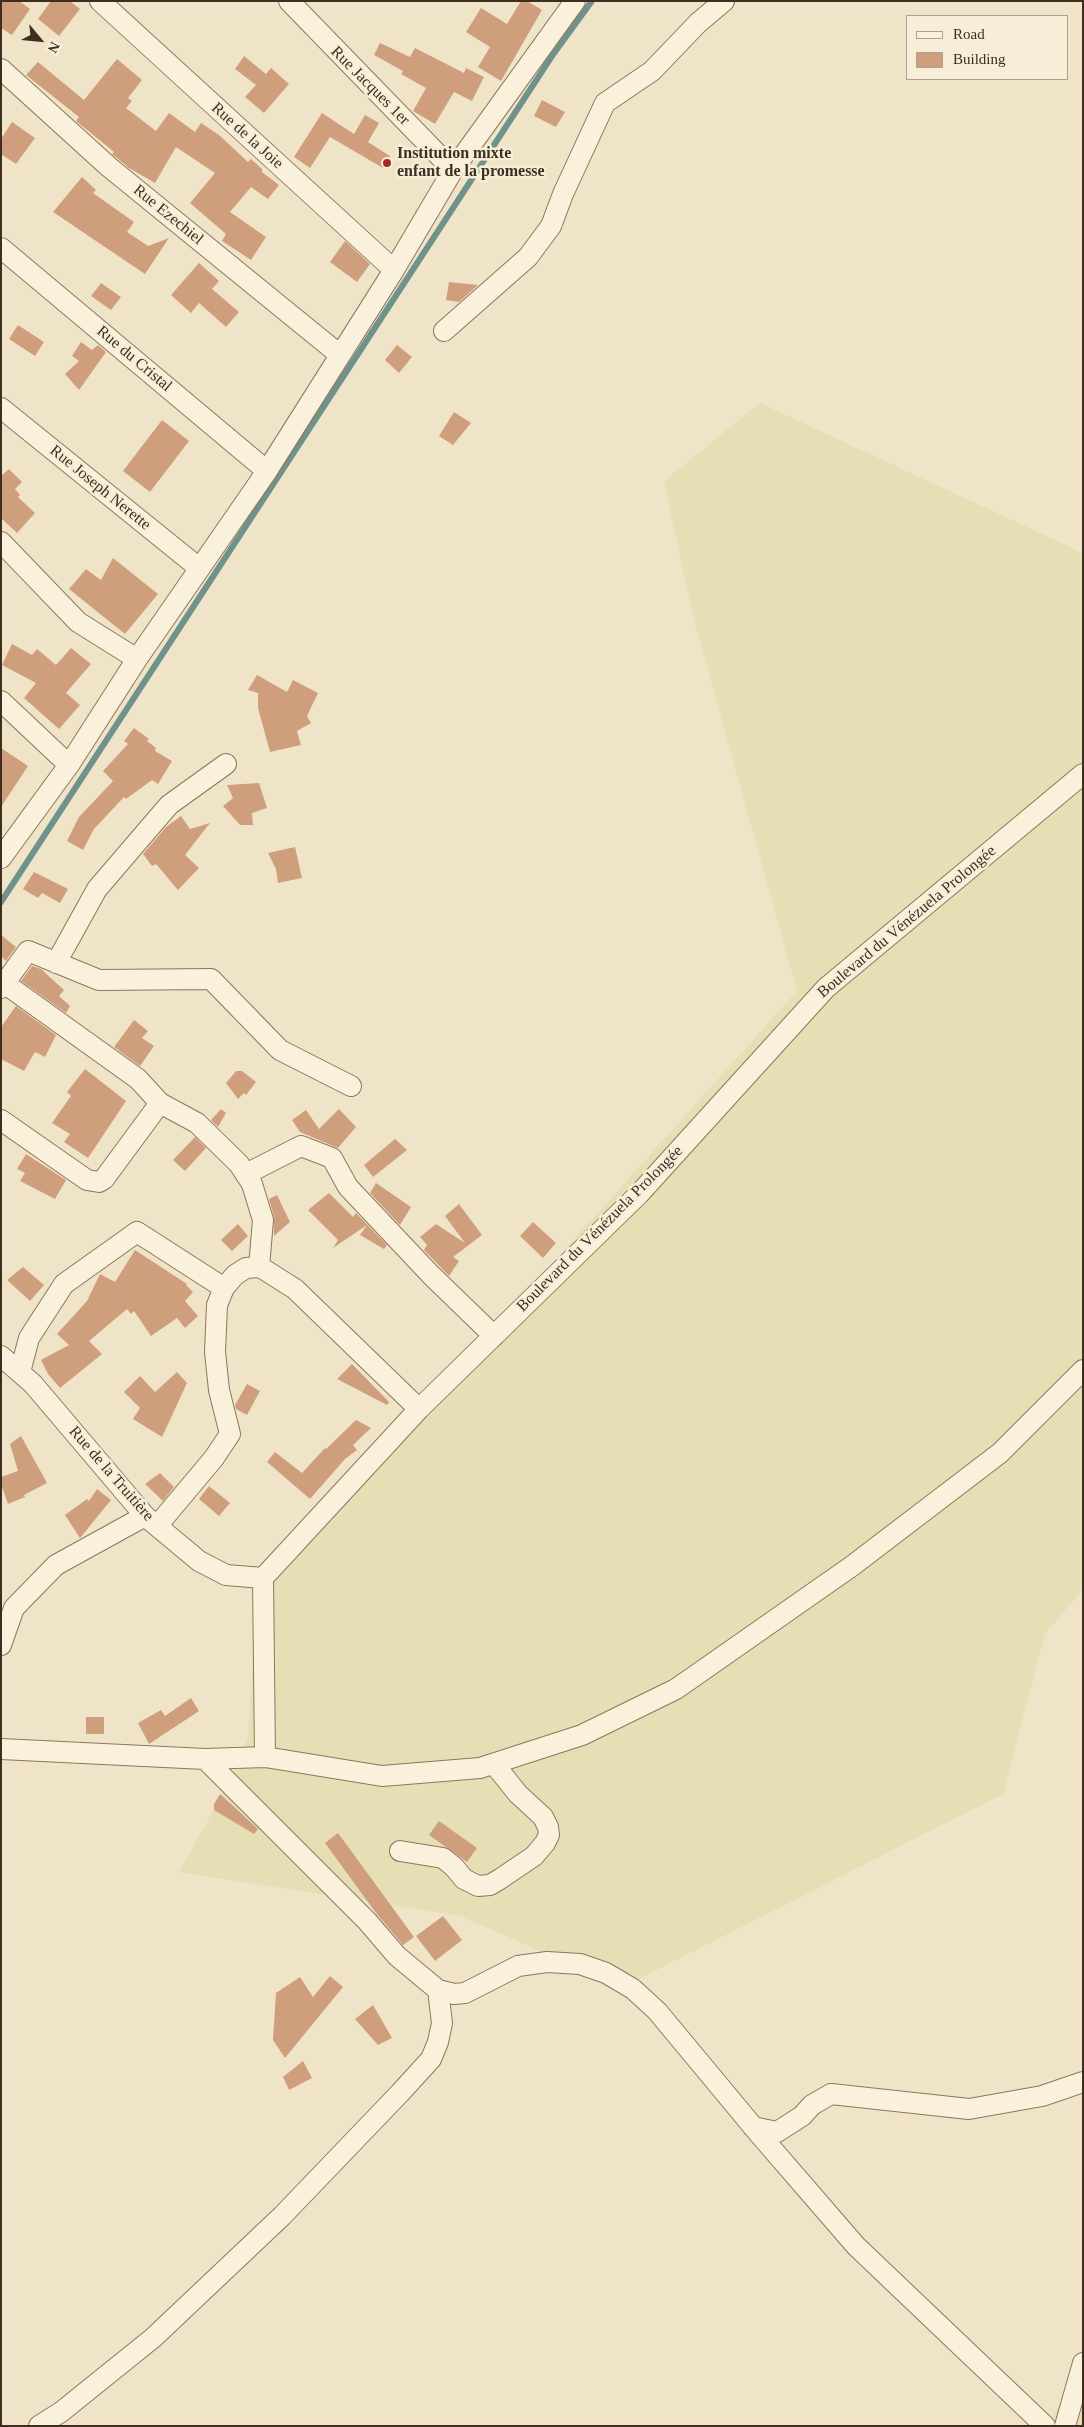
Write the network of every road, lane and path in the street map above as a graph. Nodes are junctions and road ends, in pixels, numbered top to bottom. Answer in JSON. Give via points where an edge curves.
{"nodes":[{"id":1,"x":100,"y":1,"type":"edge"},
{"id":2,"x":289,"y":1,"type":"edge"},
{"id":3,"x":724,"y":1,"type":"edge"},
{"id":4,"x":569,"y":3,"type":"edge"},
{"id":5,"x":1,"y":69,"type":"edge"},
{"id":6,"x":453,"y":170,"type":"junction"},
{"id":7,"x":1,"y":248,"type":"edge"},
{"id":8,"x":394,"y":270,"type":"junction"},
{"id":9,"x":444,"y":331,"type":"dead end"},
{"id":10,"x":340,"y":355,"type":"junction"},
{"id":11,"x":1,"y":408,"type":"edge"},
{"id":12,"x":267,"y":471,"type":"junction"},
{"id":13,"x":1,"y":542,"type":"edge"},
{"id":14,"x":199,"y":568,"type":"junction"},
{"id":15,"x":137,"y":659,"type":"junction"},
{"id":16,"x":1,"y":702,"type":"edge"},
{"id":17,"x":226,"y":764,"type":"dead end"},
{"id":18,"x":69,"y":766,"type":"junction"},
{"id":19,"x":1083,"y":774,"type":"edge"},
{"id":20,"x":2,"y":856,"type":"edge"},
{"id":21,"x":56,"y":963,"type":"junction"},
{"id":22,"x":2,"y":985,"type":"edge"},
{"id":23,"x":351,"y":1086,"type":"dead end"},
{"id":24,"x":160,"y":1103,"type":"junction"},
{"id":25,"x":1,"y":1120,"type":"edge"},
{"id":26,"x":246,"y":1174,"type":"junction"},
{"id":27,"x":259,"y":1267,"type":"junction"},
{"id":28,"x":224,"y":1288,"type":"junction"},
{"id":29,"x":494,"y":1336,"type":"junction"},
{"id":30,"x":1,"y":1356,"type":"edge"},
{"id":31,"x":1083,"y":1370,"type":"edge"},
{"id":32,"x":20,"y":1372,"type":"junction"},
{"id":33,"x":419,"y":1409,"type":"junction"},
{"id":34,"x":151,"y":1521,"type":"junction"},
{"id":35,"x":263,"y":1578,"type":"junction"},
{"id":36,"x":1,"y":1645,"type":"edge"},
{"id":37,"x":1,"y":1749,"type":"edge"},
{"id":38,"x":265,"y":1758,"type":"junction"},
{"id":39,"x":205,"y":1759,"type":"junction"},
{"id":40,"x":494,"y":1764,"type":"junction"},
{"id":41,"x":400,"y":1851,"type":"dead end"},
{"id":42,"x":438,"y":1990,"type":"junction"},
{"id":43,"x":1083,"y":2082,"type":"edge"},
{"id":44,"x":753,"y":2127,"type":"junction"},
{"id":45,"x":1083,"y":2363,"type":"edge"},
{"id":46,"x":67,"y":2419,"type":"edge"},
{"id":47,"x":39,"y":2426,"type":"edge"},
{"id":48,"x":1045,"y":2426,"type":"edge"},
{"id":49,"x":1065,"y":2426,"type":"edge"}],
"edges":[{"from":1,"to":8,"type":"street","name":"Rue de la Joie"},
{"from":2,"to":6,"type":"street","name":"Rue Jacques 1er"},
{"from":3,"to":9,"type":"street","via":[[652,70],[605,104],[551,226],[528,257]]},
{"from":4,"to":6,"type":"street"},
{"from":5,"to":10,"type":"street","name":"Rue Ezechiel","via":[[109,166]]},
{"from":6,"to":8,"type":"street"},
{"from":7,"to":12,"type":"street","name":"Rue du Cristal"},
{"from":8,"to":10,"type":"street"},
{"from":10,"to":12,"type":"street"},
{"from":11,"to":14,"type":"street","name":"Rue Joseph Nerette"},
{"from":12,"to":14,"type":"street"},
{"from":13,"to":15,"type":"street","via":[[78,622]]},
{"from":14,"to":15,"type":"street"},
{"from":15,"to":18,"type":"street"},
{"from":16,"to":18,"type":"street"},
{"from":17,"to":21,"type":"street","via":[[169,805],[97,889]]},
{"from":18,"to":20,"type":"street"},
{"from":19,"to":29,"type":"street","name":"Boulevard du Vénézuela Prolongée","via":[[826,988],[639,1194]]},
{"from":21,"to":22,"type":"street","via":[[28,951]]},
{"from":21,"to":23,"type":"street","via":[[99,980],[211,979],[280,1050]]},
{"from":22,"to":24,"type":"street","via":[[138,1079]]},
{"from":24,"to":25,"type":"street","via":[[104,1179],[98,1182],[87,1180]]},
{"from":24,"to":26,"type":"street","via":[[197,1123],[240,1164]]},
{"from":26,"to":27,"type":"street","via":[[263,1220]]},
{"from":26,"to":29,"type":"street","via":[[301,1146],[332,1158],[348,1187]]},
{"from":27,"to":28,"type":"street","via":[[246,1268]]},
{"from":27,"to":33,"type":"street","via":[[295,1289]]},
{"from":28,"to":32,"type":"street","via":[[137,1232],[64,1284],[29,1338]]},
{"from":28,"to":34,"type":"street","via":[[216,1305],[215,1352],[219,1390],[230,1434],[214,1458]]},
{"from":29,"to":33,"type":"street","name":"Boulevard du Vénézuela Prolongée"},
{"from":30,"to":32,"type":"street","name":"Rue de la Truitière"},
{"from":31,"to":40,"type":"street","via":[[992,1459],[852,1566],[676,1688],[582,1735]]},
{"from":32,"to":34,"type":"street","name":"Rue de la Truitière"},
{"from":33,"to":35,"type":"street","name":"Boulevard du Vénézuela Prolongée"},
{"from":34,"to":35,"type":"street","name":"Rue de la Truitière","via":[[198,1561],[226,1575]]},
{"from":34,"to":36,"type":"street","via":[[56,1565],[14,1608]]},
{"from":35,"to":38,"type":"street"},
{"from":37,"to":39,"type":"street"},
{"from":38,"to":39,"type":"street"},
{"from":38,"to":40,"type":"street","via":[[382,1776]]},
{"from":39,"to":42,"type":"street","via":[[367,1921],[397,1956]]},
{"from":40,"to":41,"type":"street","via":[[518,1794],[543,1817],[548,1827],[549,1835],[534,1856],[500,1879],[478,1886],[464,1879],[443,1858]]},
{"from":42,"to":44,"type":"street","via":[[464,1993],[518,1966],[547,1962],[580,1964],[606,1973],[633,1989],[657,2011]]},
{"from":42,"to":46,"type":"street","via":[[442,2023],[431,2059],[282,2216]]},
{"from":43,"to":44,"type":"street","via":[[1042,2096],[969,2109],[832,2094],[777,2132]]},
{"from":44,"to":48,"type":"street","via":[[856,2246]]},
{"from":45,"to":49,"type":"street"},
{"from":46,"to":47,"type":"street"}]}
